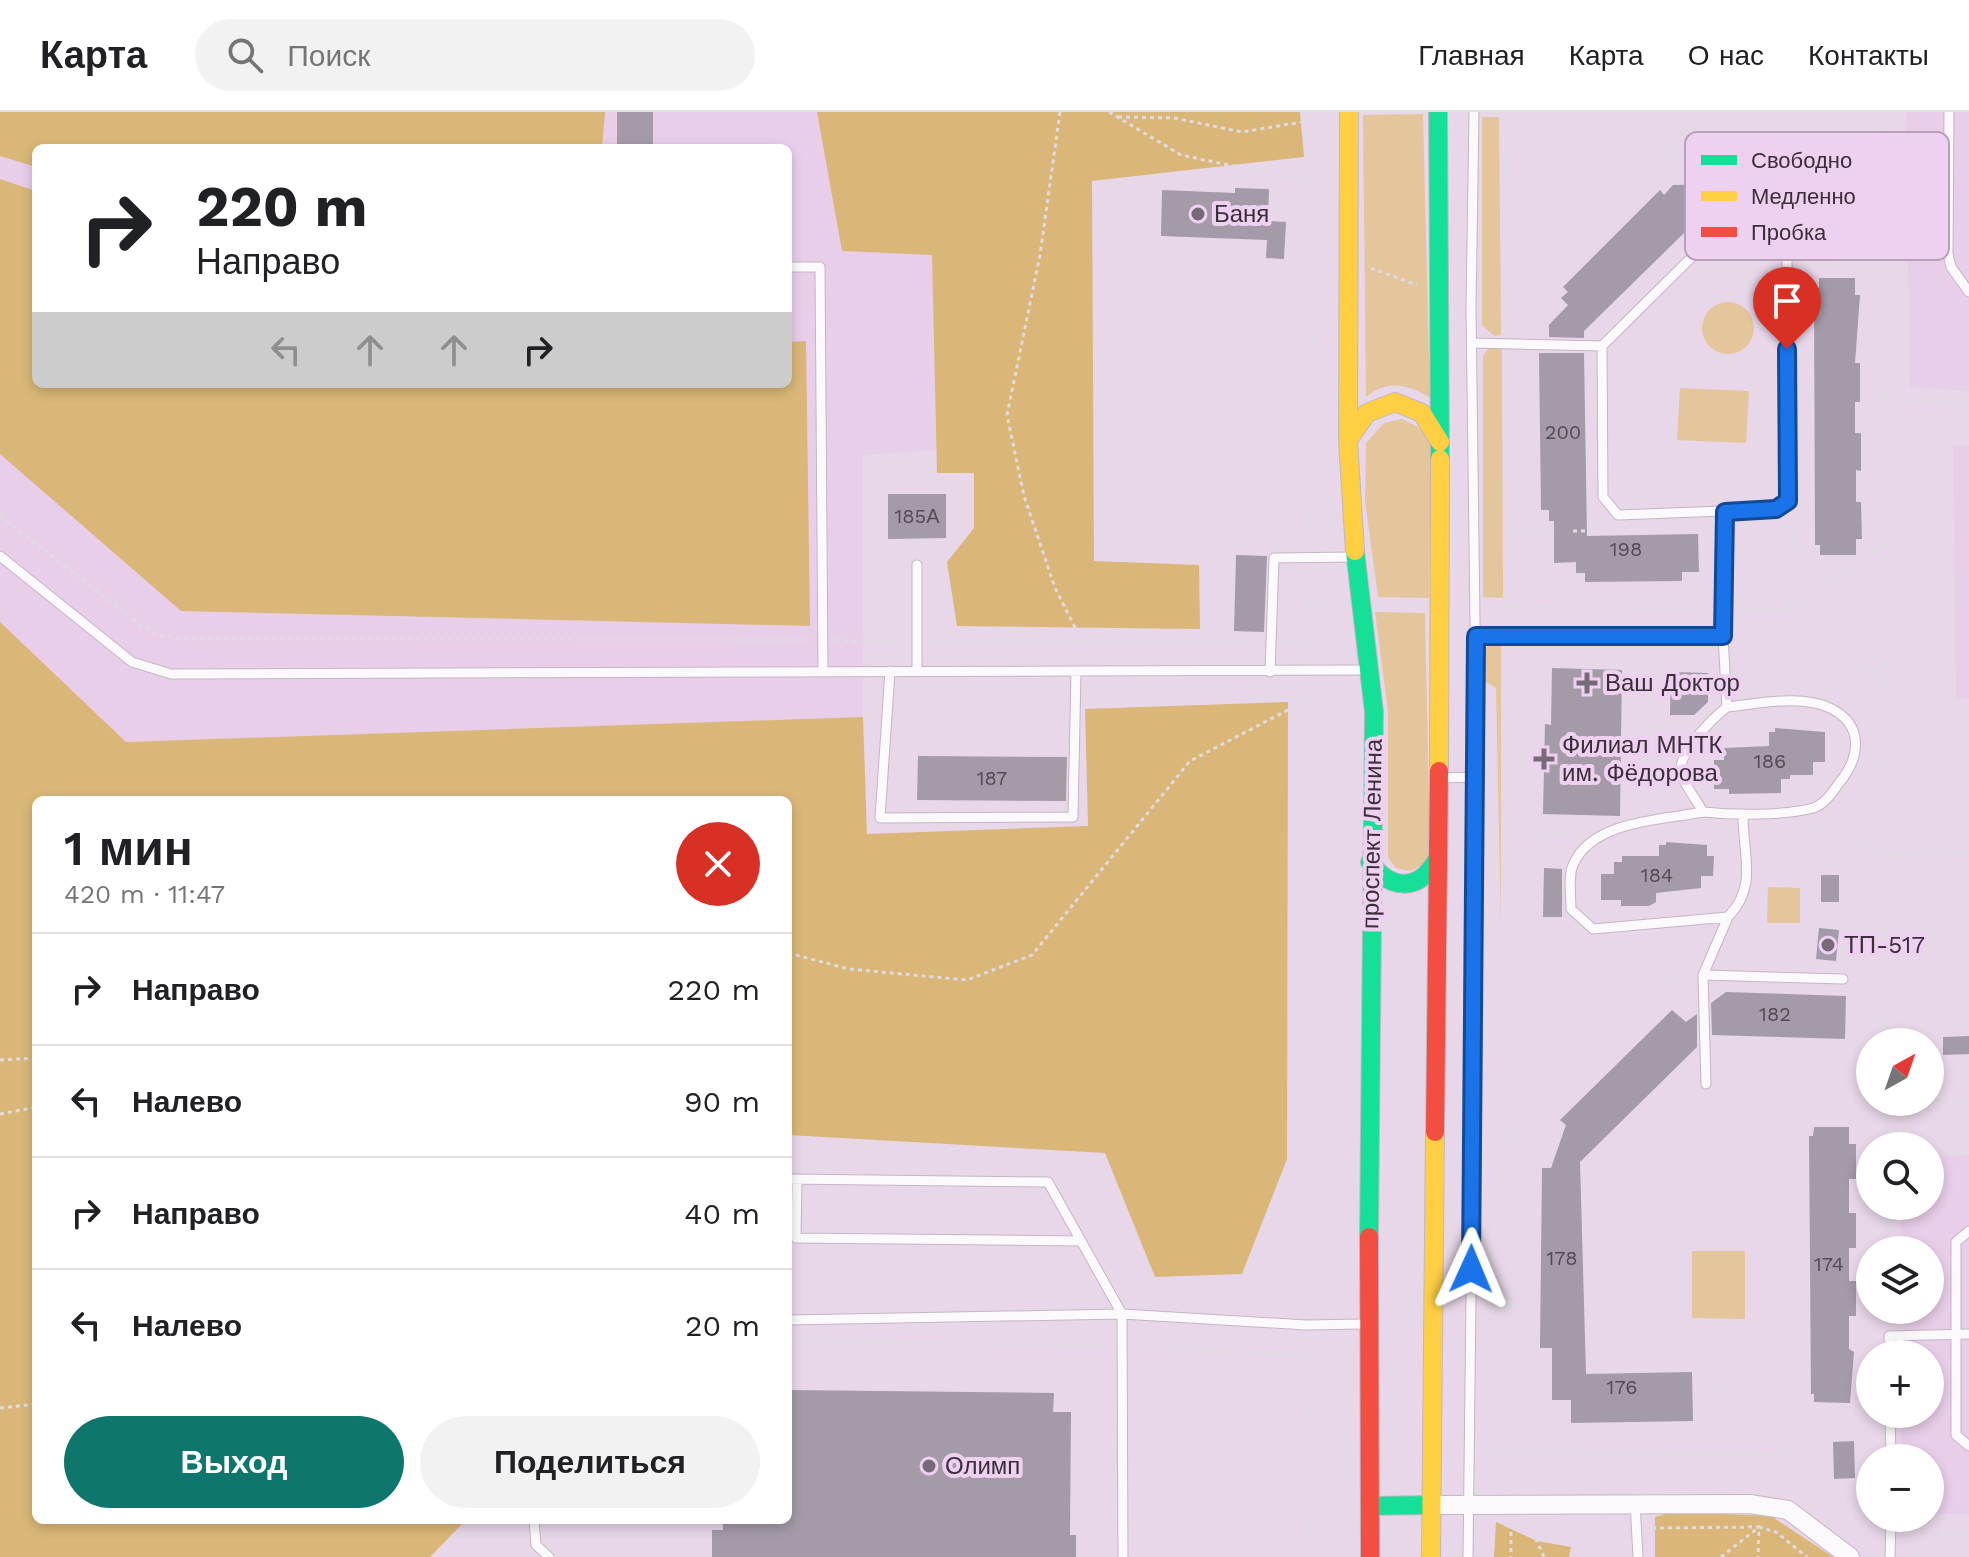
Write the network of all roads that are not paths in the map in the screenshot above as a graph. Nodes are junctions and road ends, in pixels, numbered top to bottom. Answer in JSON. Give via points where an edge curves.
{"nodes":[{"id":1,"x":1349,"y":112,"type":"edge"},
{"id":2,"x":1438,"y":112,"type":"edge"},
{"id":3,"x":1474,"y":112,"type":"edge"},
{"id":4,"x":1949,"y":112,"type":"edge"},
{"id":5,"x":1949,"y":132,"type":"edge"},
{"id":6,"x":1949,"y":258,"type":"edge"},
{"id":7,"x":1689,"y":260,"type":"edge"},
{"id":8,"x":1787,"y":260,"type":"edge"},
{"id":9,"x":792,"y":267,"type":"edge"},
{"id":10,"x":1969,"y":292,"type":"edge"},
{"id":11,"x":1473,"y":343,"type":"junction"},
{"id":12,"x":1602,"y":346,"type":"junction"},
{"id":13,"x":1348,"y":440,"type":"junction"},
{"id":14,"x":1441,"y":446,"type":"junction"},
{"id":15,"x":1725,"y":512,"type":"junction"},
{"id":16,"x":0,"y":556,"type":"edge"},
{"id":17,"x":1357,"y":557,"type":"junction"},
{"id":18,"x":917,"y":565,"type":"dead end"},
{"id":19,"x":1476,"y":636,"type":"junction"},
{"id":20,"x":1723,"y":636,"type":"junction"},
{"id":21,"x":1368,"y":670,"type":"junction"},
{"id":22,"x":890,"y":671,"type":"junction"},
{"id":23,"x":917,"y":671,"type":"junction"},
{"id":24,"x":1076,"y":671,"type":"junction"},
{"id":25,"x":823,"y":672,"type":"junction"},
{"id":26,"x":1270,"y":672,"type":"junction"},
{"id":27,"x":1727,"y":707,"type":"junction"},
{"id":28,"x":1477,"y":777,"type":"junction"},
{"id":29,"x":1437,"y":778,"type":"junction"},
{"id":30,"x":1703,"y":812,"type":"junction"},
{"id":31,"x":1743,"y":816,"type":"junction"},
{"id":32,"x":1436,"y":861,"type":"junction"},
{"id":33,"x":1370,"y":862,"type":"junction"},
{"id":34,"x":1728,"y":917,"type":"junction"},
{"id":35,"x":1703,"y":975,"type":"junction"},
{"id":36,"x":1843,"y":979,"type":"road end"},
{"id":37,"x":1706,"y":1084,"type":"dead end"},
{"id":38,"x":792,"y":1179,"type":"edge"},
{"id":39,"x":1969,"y":1231,"type":"edge"},
{"id":40,"x":1081,"y":1241,"type":"junction"},
{"id":41,"x":1122,"y":1314,"type":"junction"},
{"id":42,"x":792,"y":1320,"type":"edge"},
{"id":43,"x":1368,"y":1324,"type":"junction"},
{"id":44,"x":1969,"y":1334,"type":"edge"},
{"id":45,"x":1956,"y":1335,"type":"junction"},
{"id":46,"x":1889,"y":1340,"type":"edge"},
{"id":47,"x":1969,"y":1446,"type":"edge"},
{"id":48,"x":1635,"y":1502,"type":"junction"},
{"id":49,"x":1468,"y":1504,"type":"junction"},
{"id":50,"x":1431,"y":1505,"type":"junction"},
{"id":51,"x":1370,"y":1506,"type":"junction"},
{"id":52,"x":534,"y":1524,"type":"edge"},
{"id":53,"x":1891,"y":1532,"type":"edge"},
{"id":54,"x":549,"y":1557,"type":"edge"},
{"id":55,"x":1123,"y":1557,"type":"edge"},
{"id":56,"x":1370,"y":1557,"type":"edge"},
{"id":57,"x":1431,"y":1557,"type":"edge"},
{"id":58,"x":1468,"y":1557,"type":"edge"},
{"id":59,"x":1638,"y":1557,"type":"edge"},
{"id":60,"x":1850,"y":1557,"type":"edge"},
{"id":61,"x":1890,"y":1557,"type":"edge"}],
"edges":[{"from":1,"to":13,"type":"main road","name":"проспект Ленина"},
{"from":2,"to":14,"type":"main road"},
{"from":3,"to":11,"type":"lane"},
{"from":4,"to":5,"type":"lane"},
{"from":6,"to":10,"type":"lane"},
{"from":7,"to":12,"type":"lane"},
{"from":8,"to":15,"type":"lane","via":[[1788,501],[1776,509]]},
{"from":9,"to":25,"type":"lane","via":[[820,267]]},
{"from":11,"to":12,"type":"lane"},
{"from":11,"to":19,"type":"lane"},
{"from":12,"to":15,"type":"lane","via":[[1603,497],[1618,515]]},
{"from":13,"to":14,"type":"main road","via":[[1367,413],[1395,402],[1422,413]]},
{"from":13,"to":17,"type":"main road","name":"проспект Ленина"},
{"from":14,"to":29,"type":"main road"},
{"from":15,"to":20,"type":"lane"},
{"from":16,"to":25,"type":"lane","via":[[132,662],[171,674]]},
{"from":17,"to":21,"type":"main road","name":"проспект Ленина"},
{"from":17,"to":26,"type":"lane","via":[[1274,558]]},
{"from":18,"to":23,"type":"lane"},
{"from":19,"to":20,"type":"lane"},
{"from":19,"to":28,"type":"lane"},
{"from":20,"to":27,"type":"lane"},
{"from":21,"to":26,"type":"lane"},
{"from":21,"to":33,"type":"main road","name":"проспект Ленина","via":[[1374,712]]},
{"from":22,"to":23,"type":"lane"},
{"from":22,"to":24,"type":"lane","via":[[880,818],[1073,817]]},
{"from":22,"to":25,"type":"lane"},
{"from":23,"to":24,"type":"lane"},
{"from":24,"to":26,"type":"lane"},
{"from":27,"to":30,"type":"lane","via":[[1709,721],[1683,759],[1681,772]]},
{"from":27,"to":31,"type":"lane","via":[[1812,703],[1832,708],[1848,722],[1859,743],[1854,764],[1815,807]]},
{"from":28,"to":29,"type":"lane"},
{"from":28,"to":49,"type":"lane"},
{"from":29,"to":32,"type":"main road"},
{"from":30,"to":31,"type":"lane"},
{"from":30,"to":34,"type":"lane","via":[[1609,831],[1586,847],[1573,866],[1571,909],[1593,929]]},
{"from":31,"to":34,"type":"lane","via":[[1748,872],[1743,902]]},
{"from":32,"to":33,"type":"main road","via":[[1423,881],[1405,887],[1386,882]]},
{"from":32,"to":50,"type":"main road"},
{"from":33,"to":43,"type":"main road","name":"проспект Ленина"},
{"from":34,"to":35,"type":"lane"},
{"from":35,"to":36,"type":"lane"},
{"from":35,"to":37,"type":"lane"},
{"from":38,"to":40,"type":"lane","via":[[1048,1182]]},
{"from":38,"to":40,"type":"lane","via":[[796,1238]]},
{"from":39,"to":45,"type":"lane","via":[[1956,1242]]},
{"from":40,"to":41,"type":"lane"},
{"from":41,"to":42,"type":"lane"},
{"from":41,"to":43,"type":"lane"},
{"from":41,"to":55,"type":"lane"},
{"from":43,"to":51,"type":"main road","name":"проспект Ленина"},
{"from":44,"to":45,"type":"lane"},
{"from":45,"to":46,"type":"lane","via":[[1889,1336]]},
{"from":45,"to":47,"type":"lane","via":[[1956,1435]]},
{"from":48,"to":49,"type":"street"},
{"from":48,"to":59,"type":"lane"},
{"from":48,"to":60,"type":"street","via":[[1750,1504],[1788,1510]]},
{"from":49,"to":50,"type":"street"},
{"from":49,"to":58,"type":"lane"},
{"from":50,"to":51,"type":"main road"},
{"from":50,"to":57,"type":"main road"},
{"from":51,"to":56,"type":"main road","name":"проспект Ленина"},
{"from":52,"to":54,"type":"lane","via":[[536,1545]]},
{"from":53,"to":61,"type":"lane"}]}
